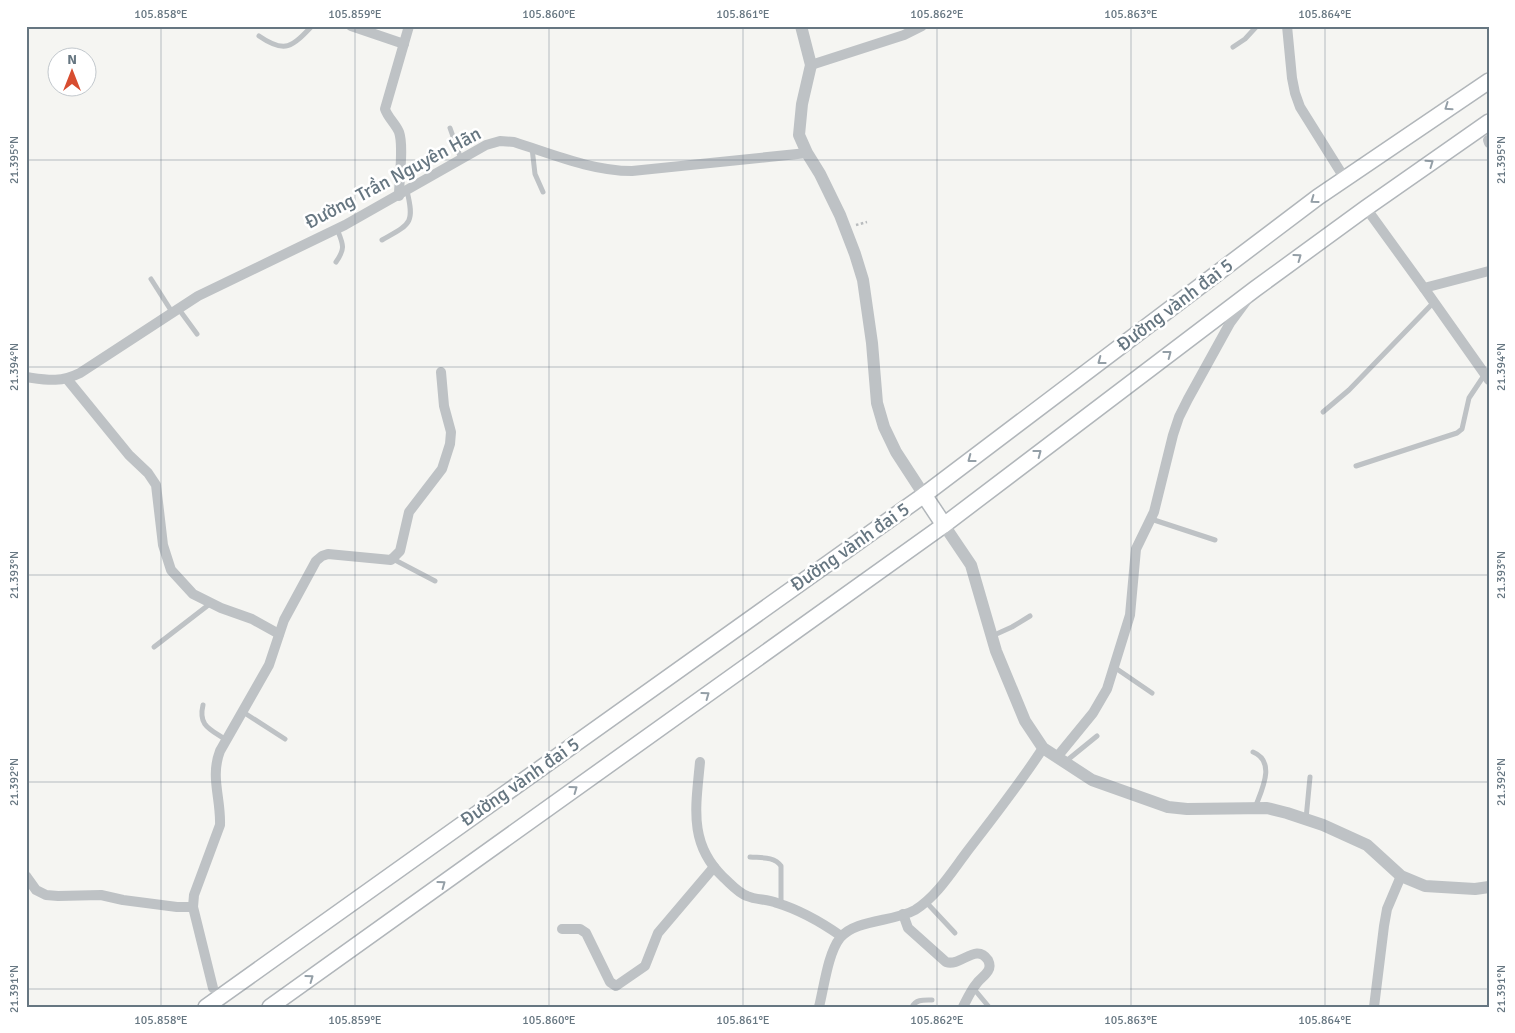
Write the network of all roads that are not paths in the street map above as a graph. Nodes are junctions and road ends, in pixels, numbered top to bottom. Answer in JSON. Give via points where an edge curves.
{"nodes":[{"id":1,"x":312,"y":26,"type":"edge"},
{"id":2,"x":351,"y":26,"type":"edge"},
{"id":3,"x":409,"y":26,"type":"edge"},
{"id":4,"x":801,"y":26,"type":"edge"},
{"id":5,"x":922,"y":26,"type":"edge"},
{"id":6,"x":1257,"y":26,"type":"edge"},
{"id":7,"x":1286,"y":26,"type":"edge"},
{"id":8,"x":910,"y":30,"type":"edge"},
{"id":9,"x":259,"y":36,"type":"dead end"},
{"id":10,"x":404,"y":44,"type":"junction"},
{"id":11,"x":1233,"y":47,"type":"dead end"},
{"id":12,"x":811,"y":65,"type":"junction"},
{"id":13,"x":1489,"y":81,"type":"edge"},
{"id":14,"x":1489,"y":122,"type":"edge"},
{"id":15,"x":450,"y":128,"type":"dead end"},
{"id":16,"x":532,"y":148,"type":"junction"},
{"id":17,"x":807,"y":153,"type":"junction"},
{"id":18,"x":461,"y":160,"type":"junction"},
{"id":19,"x":1344,"y":179,"type":"junction"},
{"id":20,"x":543,"y":192,"type":"dead end"},
{"id":21,"x":403,"y":193,"type":"junction"},
{"id":22,"x":1366,"y":208,"type":"junction"},
{"id":23,"x":337,"y":229,"type":"junction"},
{"id":24,"x":382,"y":240,"type":"dead end"},
{"id":25,"x":336,"y":262,"type":"dead end"},
{"id":26,"x":1489,"y":271,"type":"edge"},
{"id":27,"x":151,"y":279,"type":"dead end"},
{"id":28,"x":1254,"y":288,"type":"junction"},
{"id":29,"x":1424,"y":288,"type":"junction"},
{"id":30,"x":1435,"y":302,"type":"junction"},
{"id":31,"x":175,"y":310,"type":"junction"},
{"id":32,"x":196,"y":334,"type":"dead end"},
{"id":33,"x":441,"y":372,"type":"dead end"},
{"id":34,"x":26,"y":377,"type":"edge"},
{"id":35,"x":1487,"y":377,"type":"edge"},
{"id":36,"x":67,"y":379,"type":"junction"},
{"id":37,"x":1323,"y":412,"type":"dead end"},
{"id":38,"x":1356,"y":466,"type":"dead end"},
{"id":39,"x":924,"y":495,"type":"junction"},
{"id":40,"x":1151,"y":519,"type":"junction"},
{"id":41,"x":944,"y":524,"type":"junction"},
{"id":42,"x":1215,"y":540,"type":"dead end"},
{"id":43,"x":393,"y":559,"type":"junction"},
{"id":44,"x":435,"y":582,"type":"dead end"},
{"id":45,"x":211,"y":603,"type":"junction"},
{"id":46,"x":1030,"y":616,"type":"dead end"},
{"id":47,"x":279,"y":634,"type":"junction"},
{"id":48,"x":992,"y":636,"type":"junction"},
{"id":49,"x":154,"y":647,"type":"dead end"},
{"id":50,"x":1114,"y":666,"type":"junction"},
{"id":51,"x":1152,"y":693,"type":"dead end"},
{"id":52,"x":203,"y":705,"type":"dead end"},
{"id":53,"x":242,"y":712,"type":"junction"},
{"id":54,"x":1097,"y":736,"type":"dead end"},
{"id":55,"x":285,"y":738,"type":"dead end"},
{"id":56,"x":226,"y":740,"type":"junction"},
{"id":57,"x":1043,"y":748,"type":"junction"},
{"id":58,"x":1253,"y":752,"type":"dead end"},
{"id":59,"x":1061,"y":760,"type":"junction"},
{"id":60,"x":700,"y":762,"type":"dead end"},
{"id":61,"x":1310,"y":777,"type":"dead end"},
{"id":62,"x":1255,"y":808,"type":"junction"},
{"id":63,"x":1306,"y":819,"type":"junction"},
{"id":64,"x":750,"y":857,"type":"dead end"},
{"id":65,"x":714,"y":867,"type":"junction"},
{"id":66,"x":26,"y":876,"type":"edge"},
{"id":67,"x":1401,"y":876,"type":"junction"},
{"id":68,"x":1489,"y":887,"type":"edge"},
{"id":69,"x":925,"y":902,"type":"junction"},
{"id":70,"x":781,"y":904,"type":"junction"},
{"id":71,"x":193,"y":906,"type":"junction"},
{"id":72,"x":903,"y":914,"type":"junction"},
{"id":73,"x":562,"y":929,"type":"dead end"},
{"id":74,"x":955,"y":934,"type":"dead end"},
{"id":75,"x":841,"y":936,"type":"junction"},
{"id":76,"x":213,"y":988,"type":"dead end"},
{"id":77,"x":973,"y":988,"type":"junction"},
{"id":78,"x":932,"y":1000,"type":"dead end"},
{"id":79,"x":206,"y":1007,"type":"edge"},
{"id":80,"x":270,"y":1007,"type":"edge"},
{"id":81,"x":819,"y":1007,"type":"edge"},
{"id":82,"x":912,"y":1007,"type":"edge"},
{"id":83,"x":963,"y":1007,"type":"edge"},
{"id":84,"x":989,"y":1007,"type":"edge"},
{"id":85,"x":1374,"y":1007,"type":"edge"}],
"edges":[{"from":1,"to":9,"type":"lane","via":[[295,43],[286,46],[273,46]]},
{"from":2,"to":10,"type":"street"},
{"from":3,"to":10,"type":"street"},
{"from":4,"to":12,"type":"street"},
{"from":5,"to":8,"type":"street"},
{"from":6,"to":11,"type":"lane"},
{"from":7,"to":19,"type":"street","via":[[1292,78],[1300,107]]},
{"from":8,"to":12,"type":"street"},
{"from":10,"to":21,"type":"street","via":[[386,108],[400,139]]},
{"from":12,"to":17,"type":"street","via":[[799,136]]},
{"from":13,"to":19,"type":"main road","name":"Đường vành đai 5","one_way":true},
{"from":22,"to":14,"type":"main road","name":"Đường vành đai 5","one_way":true},
{"from":15,"to":18,"type":"lane"},
{"from":16,"to":17,"type":"street","name":"Đường Trần Nguyên Hãn","via":[[616,171]]},
{"from":16,"to":18,"type":"street","name":"Đường Trần Nguyên Hãn","via":[[514,142],[500,142],[486,145]]},
{"from":16,"to":20,"type":"lane","via":[[535,174]]},
{"from":17,"to":39,"type":"street","via":[[840,215],[863,280],[876,403],[884,427]]},
{"from":18,"to":21,"type":"street","name":"Đường Trần Nguyên Hãn"},
{"from":19,"to":39,"type":"main road","name":"Đường vành đai 5","one_way":true},
{"from":21,"to":23,"type":"street","name":"Đường Trần Nguyên Hãn"},
{"from":21,"to":24,"type":"lane","via":[[412,213],[409,222]]},
{"from":28,"to":22,"type":"main road","name":"Đường vành đai 5","one_way":true},
{"from":22,"to":29,"type":"street"},
{"from":23,"to":25,"type":"lane","via":[[343,252]]},
{"from":23,"to":31,"type":"street","name":"Đường Trần Nguyên Hãn"},
{"from":26,"to":29,"type":"street"},
{"from":27,"to":31,"type":"lane"},
{"from":28,"to":40,"type":"street","via":[[1230,323],[1179,417]]},
{"from":41,"to":28,"type":"main road","name":"Đường vành đai 5","one_way":true},
{"from":29,"to":30,"type":"street"},
{"from":30,"to":35,"type":"street"},
{"from":30,"to":37,"type":"lane","via":[[1349,390]]},
{"from":31,"to":32,"type":"lane"},
{"from":31,"to":36,"type":"street","name":"Đường Trần Nguyên Hãn"},
{"from":33,"to":43,"type":"street","via":[[450,444],[442,469],[409,512],[400,551]]},
{"from":34,"to":36,"type":"street","name":"Đường Trần Nguyên Hãn"},
{"from":35,"to":38,"type":"lane","via":[[1469,398],[1462,429],[1458,433]]},
{"from":36,"to":45,"type":"street","via":[[156,484],[163,545],[171,570],[193,594]]},
{"from":39,"to":41,"type":"main road"},
{"from":39,"to":79,"type":"main road","name":"Đường vành đai 5"},
{"from":40,"to":42,"type":"lane"},
{"from":40,"to":50,"type":"street","via":[[1136,549],[1130,616]]},
{"from":41,"to":48,"type":"street","via":[[971,565]]},
{"from":80,"to":41,"type":"main road","name":"Đường vành đai 5","one_way":true},
{"from":43,"to":44,"type":"lane"},
{"from":43,"to":47,"type":"street","via":[[322,556],[316,561]]},
{"from":45,"to":47,"type":"street"},
{"from":45,"to":49,"type":"lane"},
{"from":46,"to":48,"type":"lane"},
{"from":47,"to":53,"type":"street","via":[[269,665]]},
{"from":48,"to":57,"type":"street","via":[[1025,721]]},
{"from":50,"to":51,"type":"lane"},
{"from":50,"to":59,"type":"street","via":[[1101,702]]},
{"from":52,"to":56,"type":"lane","via":[[201,716],[205,725]]},
{"from":53,"to":55,"type":"lane"},
{"from":53,"to":56,"type":"street"},
{"from":54,"to":59,"type":"lane"},
{"from":56,"to":71,"type":"street","via":[[215,763],[220,825],[194,895]]},
{"from":57,"to":59,"type":"street"},
{"from":57,"to":69,"type":"street","via":[[1019,784]]},
{"from":58,"to":62,"type":"lane","via":[[1265,762],[1265,779]]},
{"from":59,"to":62,"type":"street","via":[[1092,780],[1168,808]]},
{"from":60,"to":65,"type":"street","via":[[697,831],[701,846]]},
{"from":61,"to":63,"type":"lane"},
{"from":62,"to":63,"type":"street","via":[[1267,808]]},
{"from":63,"to":67,"type":"street","via":[[1367,845]]},
{"from":64,"to":70,"type":"lane","via":[[772,858],[779,863]]},
{"from":65,"to":70,"type":"street","via":[[748,897]]},
{"from":65,"to":73,"type":"street","via":[[658,934],[645,966],[616,986],[610,982],[586,933],[580,929]]},
{"from":66,"to":71,"type":"street","via":[[36,890],[46,894],[101,895],[177,907]]},
{"from":67,"to":68,"type":"street","via":[[1425,886]]},
{"from":67,"to":85,"type":"street","via":[[1387,909]]},
{"from":69,"to":72,"type":"street"},
{"from":69,"to":74,"type":"lane"},
{"from":70,"to":75,"type":"street","via":[[811,916]]},
{"from":71,"to":76,"type":"street"},
{"from":72,"to":75,"type":"street","via":[[855,928]]},
{"from":72,"to":77,"type":"street","via":[[908,928],[946,962],[958,962],[972,953],[983,955],[988,961],[989,971]]},
{"from":75,"to":81,"type":"street","via":[[831,957]]},
{"from":77,"to":83,"type":"street"},
{"from":77,"to":84,"type":"lane"},
{"from":78,"to":82,"type":"lane","via":[[920,1000]]}]}
